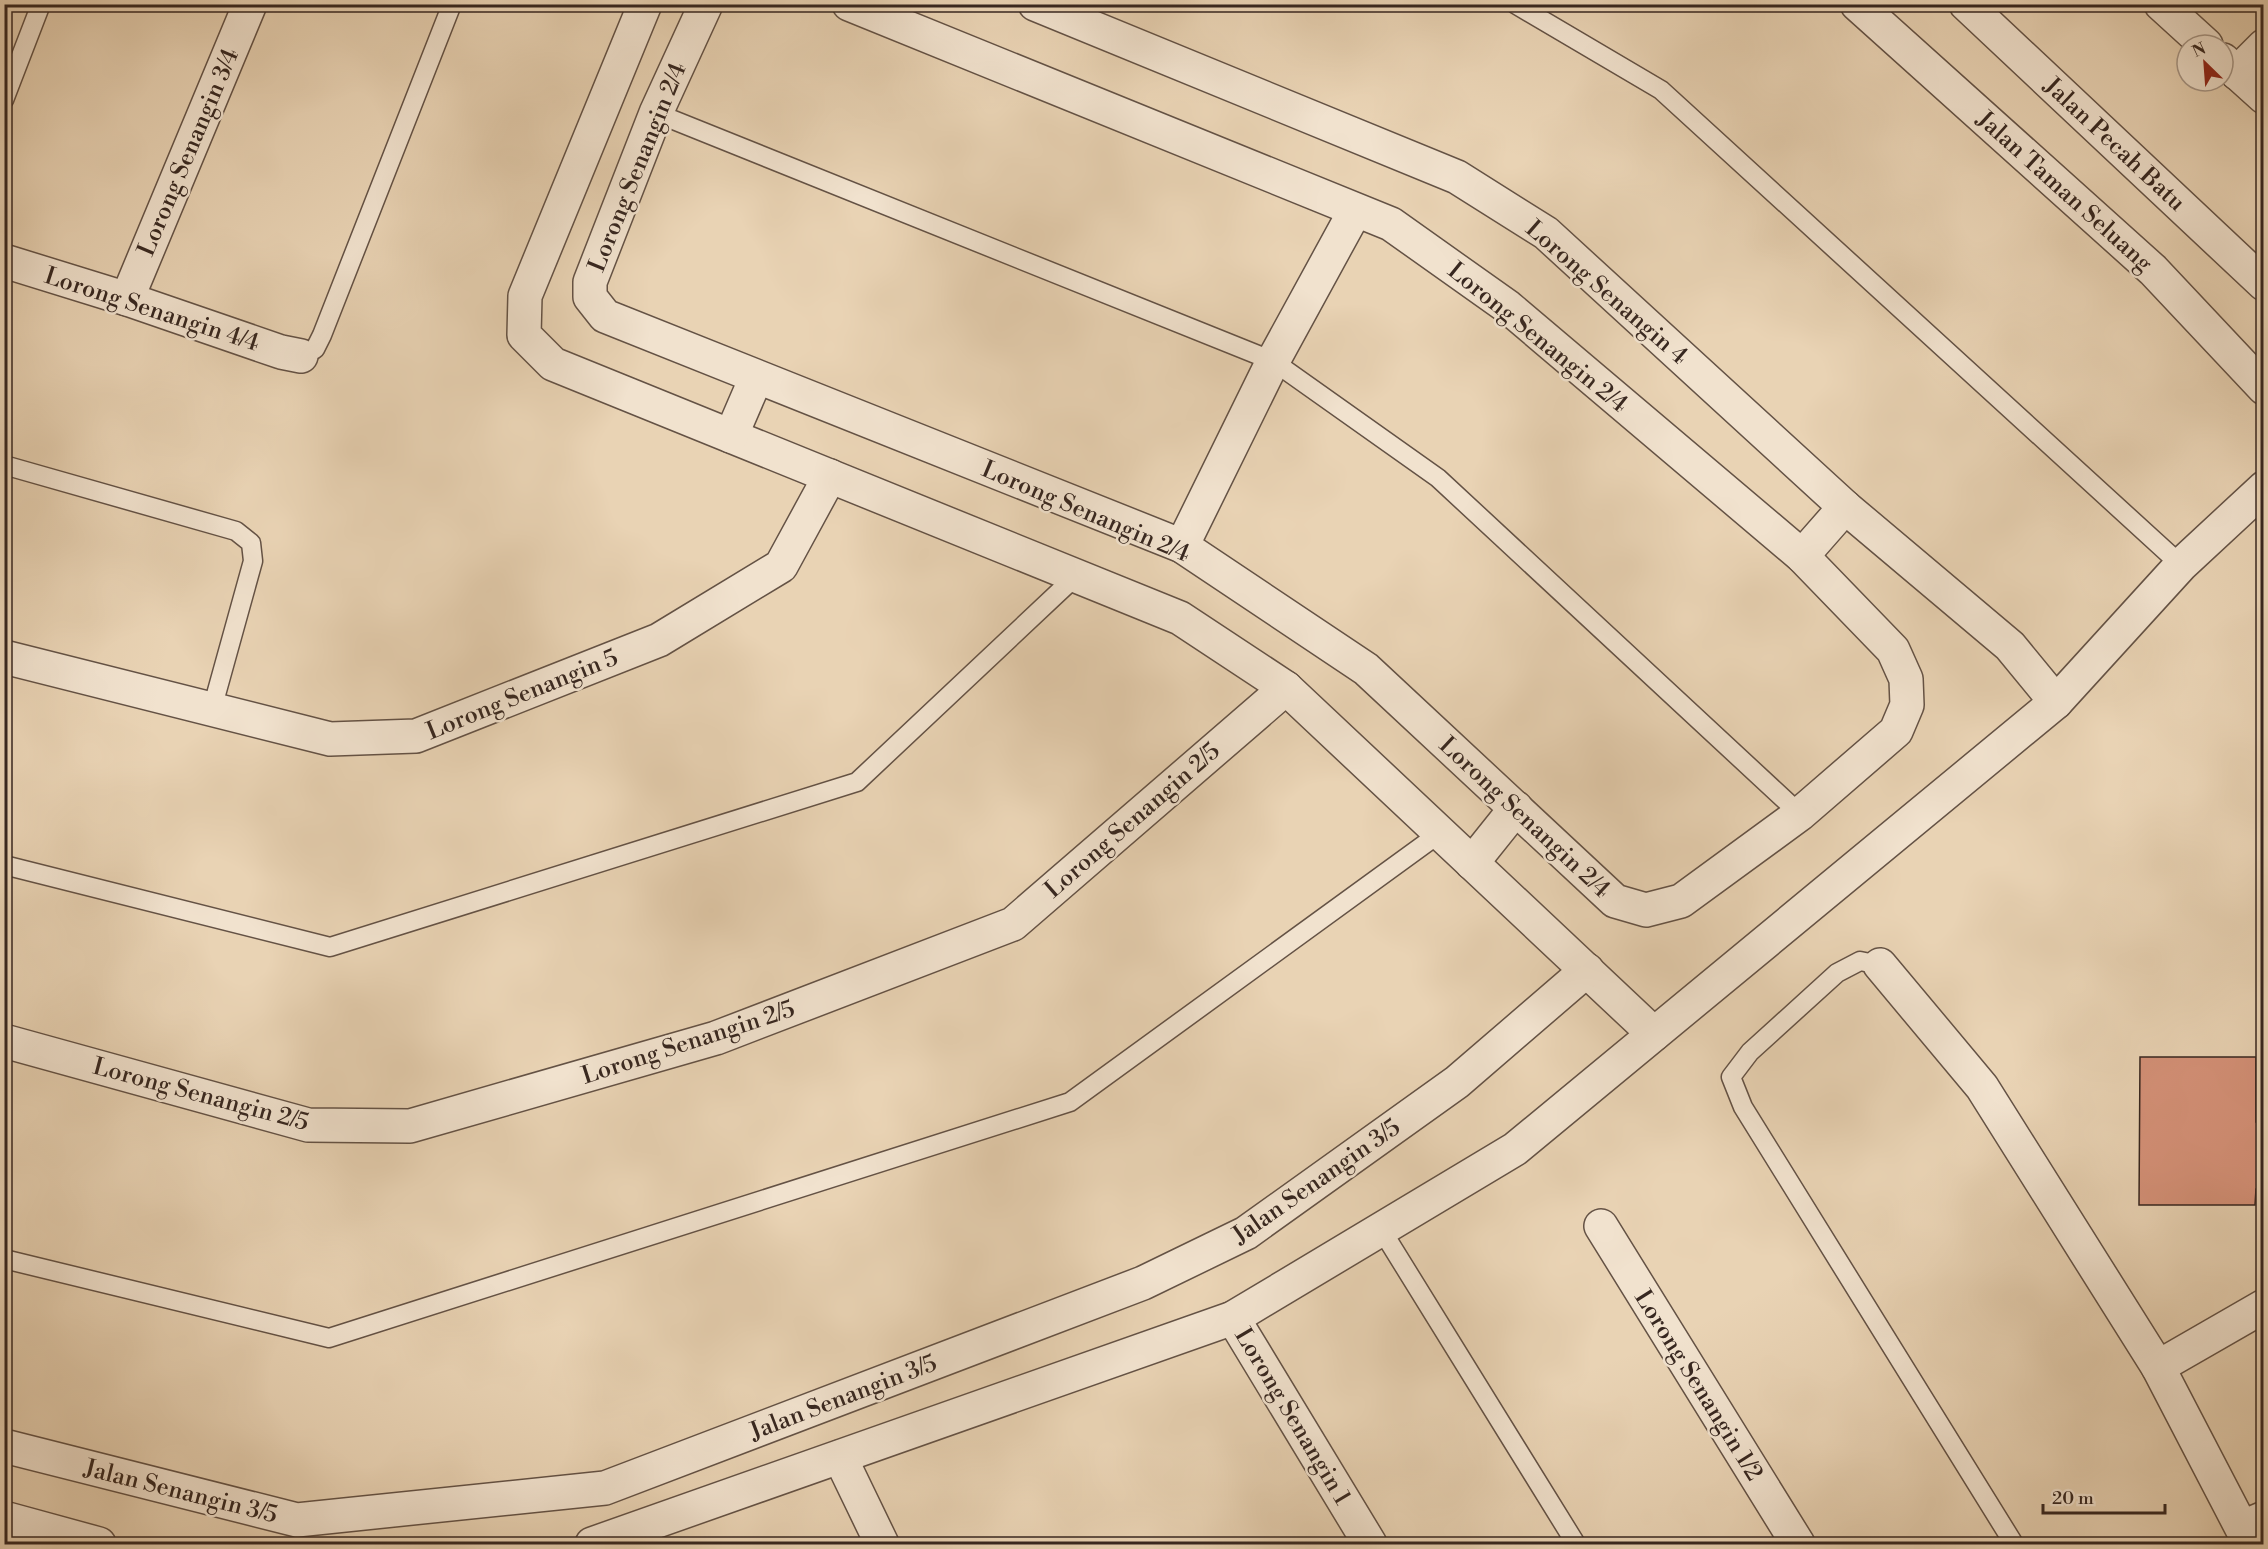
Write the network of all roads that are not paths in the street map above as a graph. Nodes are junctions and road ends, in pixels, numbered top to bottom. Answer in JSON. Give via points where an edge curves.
{"nodes":[{"id":1,"x":41,"y":4,"type":"edge"},
{"id":2,"x":250,"y":4,"type":"edge"},
{"id":3,"x":452,"y":4,"type":"edge"},
{"id":4,"x":645,"y":4,"type":"edge"},
{"id":5,"x":706,"y":4,"type":"edge"},
{"id":6,"x":849,"y":4,"type":"edge"},
{"id":7,"x":1035,"y":4,"type":"edge"},
{"id":8,"x":1515,"y":4,"type":"edge"},
{"id":9,"x":1857,"y":4,"type":"edge"},
{"id":10,"x":1966,"y":4,"type":"edge"},
{"id":11,"x":2161,"y":4,"type":"edge"},
{"id":12,"x":901,"y":15,"type":"edge"},
{"id":13,"x":2193,"y":33,"type":"edge"},
{"id":14,"x":2264,"y":46,"type":"edge"},
{"id":15,"x":2235,"y":64,"type":"edge"},
{"id":16,"x":2235,"y":71,"type":"edge"},
{"id":17,"x":2264,"y":97,"type":"edge"},
{"id":18,"x":4,"y":100,"type":"edge"},
{"id":19,"x":656,"y":114,"type":"junction"},
{"id":20,"x":1356,"y":211,"type":"junction"},
{"id":21,"x":4,"y":261,"type":"edge"},
{"id":22,"x":2264,"y":284,"type":"edge"},
{"id":23,"x":127,"y":299,"type":"junction"},
{"id":24,"x":301,"y":356,"type":"joint"},
{"id":25,"x":1274,"y":361,"type":"junction"},
{"id":26,"x":756,"y":378,"type":"junction"},
{"id":27,"x":2264,"y":388,"type":"edge"},
{"id":28,"x":731,"y":436,"type":"junction"},
{"id":29,"x":4,"y":465,"type":"edge"},
{"id":30,"x":830,"y":476,"type":"junction"},
{"id":31,"x":2264,"y":488,"type":"edge"},
{"id":32,"x":1845,"y":507,"type":"junction"},
{"id":33,"x":1182,"y":546,"type":"junction"},
{"id":34,"x":1802,"y":556,"type":"junction"},
{"id":35,"x":2181,"y":565,"type":"junction"},
{"id":36,"x":1076,"y":576,"type":"junction"},
{"id":37,"x":4,"y":657,"type":"edge"},
{"id":38,"x":1286,"y":688,"type":"junction"},
{"id":39,"x":2056,"y":702,"type":"junction"},
{"id":40,"x":212,"y":709,"type":"junction"},
{"id":41,"x":1516,"y":808,"type":"junction"},
{"id":42,"x":1800,"y":814,"type":"junction"},
{"id":43,"x":1440,"y":833,"type":"junction"},
{"id":44,"x":1472,"y":863,"type":"junction"},
{"id":45,"x":4,"y":865,"type":"edge"},
{"id":46,"x":1880,"y":965,"type":"joint"},
{"id":47,"x":1587,"y":970,"type":"junction"},
{"id":48,"x":1654,"y":1034,"type":"junction"},
{"id":49,"x":4,"y":1041,"type":"edge"},
{"id":50,"x":1601,"y":1226,"type":"dead end"},
{"id":51,"x":1381,"y":1229,"type":"junction"},
{"id":52,"x":4,"y":1259,"type":"edge"},
{"id":53,"x":2264,"y":1306,"type":"edge"},
{"id":54,"x":1233,"y":1318,"type":"junction"},
{"id":55,"x":2158,"y":1367,"type":"junction"},
{"id":56,"x":4,"y":1446,"type":"edge"},
{"id":57,"x":840,"y":1457,"type":"junction"},
{"id":58,"x":5,"y":1520,"type":"edge"},
{"id":59,"x":2250,"y":1525,"type":"edge"},
{"id":60,"x":99,"y":1545,"type":"edge"},
{"id":61,"x":592,"y":1545,"type":"edge"},
{"id":62,"x":882,"y":1545,"type":"edge"},
{"id":63,"x":1370,"y":1545,"type":"edge"},
{"id":64,"x":1576,"y":1545,"type":"edge"},
{"id":65,"x":1798,"y":1545,"type":"edge"},
{"id":66,"x":2014,"y":1545,"type":"edge"}],
"edges":[{"from":1,"to":18,"type":"lane"},
{"from":2,"to":23,"type":"street","name":"Lorong Senangin 3/4"},
{"from":3,"to":24,"type":"lane","via":[[315,349]]},
{"from":4,"to":28,"type":"street","via":[[525,296],[524,335],[553,364]]},
{"from":5,"to":19,"type":"street","name":"Lorong Senangin 2/4"},
{"from":6,"to":12,"type":"street","name":"Lorong Senangin 2/4"},
{"from":7,"to":32,"type":"street","name":"Lorong Senangin 4","via":[[1457,177],[1546,233]]},
{"from":8,"to":35,"type":"lane","via":[[1661,90]]},
{"from":9,"to":27,"type":"street","name":"Jalan Taman Seluang","via":[[2153,270]]},
{"from":10,"to":22,"type":"street","name":"Jalan Pecah Batu"},
{"from":11,"to":13,"type":"street"},
{"from":12,"to":20,"type":"street","name":"Lorong Senangin 2/4"},
{"from":14,"to":15,"type":"street"},
{"from":16,"to":17,"type":"street"},
{"from":19,"to":25,"type":"lane"},
{"from":19,"to":26,"type":"street","name":"Lorong Senangin 2/4","via":[[590,282],[590,297],[605,316]]},
{"from":20,"to":25,"type":"street"},
{"from":20,"to":34,"type":"street","name":"Lorong Senangin 2/4","via":[[1391,224],[1508,307]]},
{"from":21,"to":23,"type":"street","name":"Lorong Senangin 4/4"},
{"from":23,"to":24,"type":"street","name":"Lorong Senangin 4/4"},
{"from":25,"to":33,"type":"street"},
{"from":25,"to":42,"type":"lane","via":[[1438,478]]},
{"from":26,"to":28,"type":"street"},
{"from":26,"to":33,"type":"street","name":"Lorong Senangin 2/4"},
{"from":28,"to":30,"type":"street"},
{"from":29,"to":40,"type":"lane","via":[[236,531],[251,543],[253,561]]},
{"from":30,"to":36,"type":"street"},
{"from":30,"to":40,"type":"street","name":"Lorong Senangin 5","via":[[781,566],[659,640],[416,736],[330,739]]},
{"from":31,"to":35,"type":"street"},
{"from":32,"to":34,"type":"street"},
{"from":32,"to":39,"type":"street","name":"Lorong Senangin 4","via":[[2010,646]]},
{"from":33,"to":41,"type":"street","name":"Lorong Senangin 2/4","via":[[1366,669]]},
{"from":34,"to":42,"type":"street","name":"Lorong Senangin 2/4","via":[[1893,650],[1906,679],[1907,705],[1896,731]]},
{"from":35,"to":39,"type":"street"},
{"from":36,"to":38,"type":"street","via":[[1180,618]]},
{"from":36,"to":45,"type":"lane","via":[[857,782],[330,947]]},
{"from":37,"to":40,"type":"street","name":"Lorong Senangin 5"},
{"from":38,"to":43,"type":"street"},
{"from":38,"to":49,"type":"street","name":"Lorong Senangin 2/5","via":[[1012,924],[716,1038],[410,1126],[308,1125]]},
{"from":39,"to":48,"type":"street"},
{"from":41,"to":42,"type":"street","name":"Lorong Senangin 2/4","via":[[1615,901],[1646,910],[1681,901]]},
{"from":41,"to":44,"type":"street"},
{"from":43,"to":44,"type":"street"},
{"from":43,"to":52,"type":"lane","via":[[1070,1102],[329,1338]]},
{"from":44,"to":47,"type":"street"},
{"from":46,"to":55,"type":"street","via":[[1982,1087]]},
{"from":46,"to":66,"type":"lane","via":[[1860,961],[1837,973],[1750,1052],[1731,1077],[1743,1107]]},
{"from":47,"to":48,"type":"street"},
{"from":47,"to":56,"type":"street","name":"Jalan Senangin 3/5","via":[[1457,1082],[1246,1233],[1143,1283],[605,1488],[297,1520]]},
{"from":48,"to":51,"type":"street","via":[[1515,1149]]},
{"from":50,"to":65,"type":"street","name":"Lorong Senangin 1/2"},
{"from":51,"to":54,"type":"street"},
{"from":51,"to":64,"type":"lane"},
{"from":53,"to":55,"type":"street"},
{"from":54,"to":57,"type":"street"},
{"from":54,"to":63,"type":"street","name":"Lorong Senangin 1"},
{"from":55,"to":59,"type":"street"},
{"from":57,"to":61,"type":"street"},
{"from":57,"to":62,"type":"street"},
{"from":58,"to":60,"type":"street"}]}
